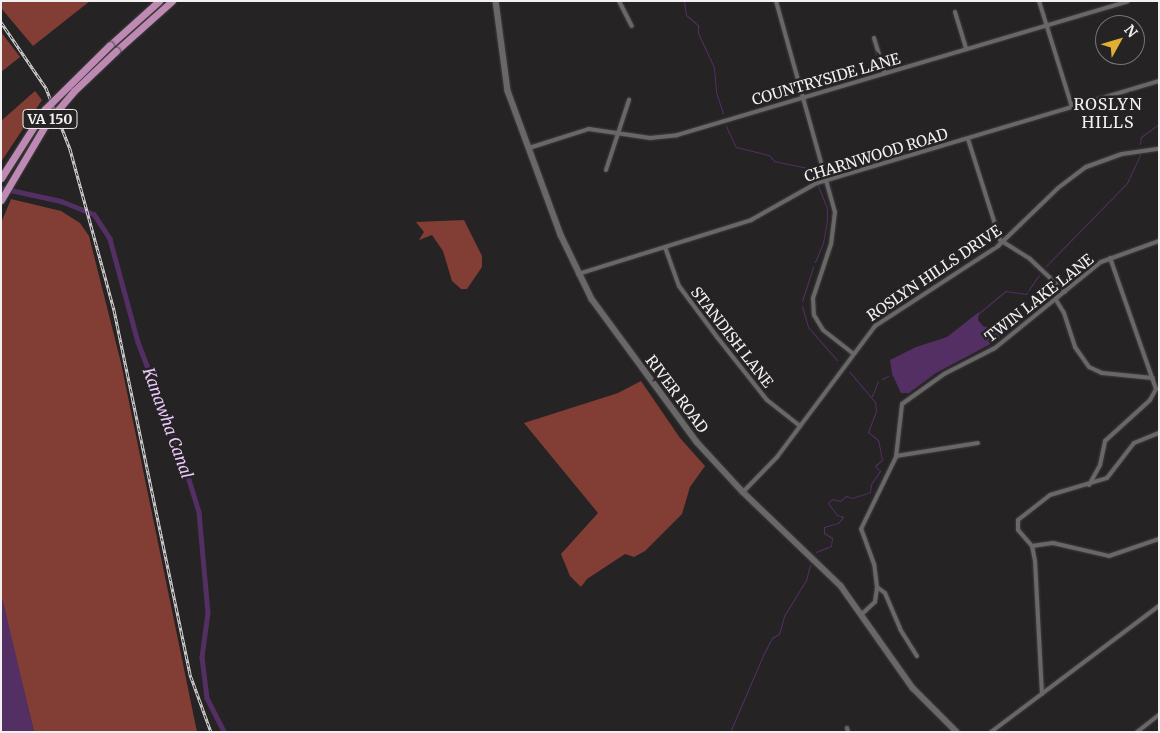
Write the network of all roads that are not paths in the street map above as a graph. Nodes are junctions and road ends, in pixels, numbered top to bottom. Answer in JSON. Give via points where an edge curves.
{"nodes":[{"id":1,"x":160,"y":1,"type":"edge"},
{"id":2,"x":172,"y":1,"type":"edge"},
{"id":3,"x":496,"y":1,"type":"edge"},
{"id":4,"x":620,"y":1,"type":"edge"},
{"id":5,"x":776,"y":1,"type":"edge"},
{"id":6,"x":1039,"y":1,"type":"edge"},
{"id":7,"x":1128,"y":1,"type":"edge"},
{"id":8,"x":955,"y":12,"type":"dead end"},
{"id":9,"x":632,"y":26,"type":"dead end"},
{"id":10,"x":1046,"y":26,"type":"junction"},
{"id":11,"x":874,"y":38,"type":"dead end"},
{"id":12,"x":966,"y":49,"type":"junction"},
{"id":13,"x":884,"y":73,"type":"junction"},
{"id":14,"x":1159,"y":81,"type":"edge"},
{"id":15,"x":803,"y":98,"type":"junction"},
{"id":16,"x":629,"y":100,"type":"dead end"},
{"id":17,"x":1072,"y":107,"type":"junction"},
{"id":18,"x":620,"y":132,"type":"junction"},
{"id":19,"x":968,"y":139,"type":"junction"},
{"id":20,"x":529,"y":148,"type":"junction"},
{"id":21,"x":1159,"y":149,"type":"edge"},
{"id":22,"x":606,"y":170,"type":"dead end"},
{"id":23,"x":1,"y":178,"type":"edge"},
{"id":24,"x":828,"y":180,"type":"junction"},
{"id":25,"x":1,"y":200,"type":"edge"},
{"id":26,"x":1159,"y":241,"type":"edge"},
{"id":27,"x":1002,"y":242,"type":"junction"},
{"id":28,"x":665,"y":248,"type":"junction"},
{"id":29,"x":1110,"y":258,"type":"junction"},
{"id":30,"x":578,"y":274,"type":"junction"},
{"id":31,"x":1065,"y":292,"type":"junction"},
{"id":32,"x":1056,"y":300,"type":"junction"},
{"id":33,"x":852,"y":353,"type":"junction"},
{"id":34,"x":1153,"y":378,"type":"junction"},
{"id":35,"x":800,"y":426,"type":"junction"},
{"id":36,"x":1159,"y":433,"type":"edge"},
{"id":37,"x":978,"y":443,"type":"dead end"},
{"id":38,"x":896,"y":456,"type":"junction"},
{"id":39,"x":1087,"y":486,"type":"junction"},
{"id":40,"x":743,"y":492,"type":"junction"},
{"id":41,"x":1159,"y":539,"type":"edge"},
{"id":42,"x":1032,"y":546,"type":"junction"},
{"id":43,"x":877,"y":587,"type":"junction"},
{"id":44,"x":1159,"y":606,"type":"edge"},
{"id":45,"x":863,"y":613,"type":"junction"},
{"id":46,"x":917,"y":656,"type":"dead end"},
{"id":47,"x":1042,"y":694,"type":"junction"},
{"id":48,"x":1159,"y":715,"type":"edge"},
{"id":49,"x":957,"y":732,"type":"edge"},
{"id":50,"x":992,"y":732,"type":"edge"},
{"id":51,"x":1137,"y":732,"type":"edge"}],
"edges":[{"from":1,"to":23,"type":"highway","number":"VA 150","bridge":true,"via":[[48,107]]},
{"from":2,"to":25,"type":"highway","number":"VA 150","bridge":true,"via":[[74,91],[46,124]]},
{"from":3,"to":20,"type":"main road","name":"RIVER ROAD","via":[[505,80]]},
{"from":4,"to":9,"type":"street"},
{"from":5,"to":15,"type":"street"},
{"from":6,"to":10,"type":"street"},
{"from":7,"to":10,"type":"street","name":"COUNTRYSIDE LANE"},
{"from":8,"to":12,"type":"street"},
{"from":10,"to":12,"type":"street","name":"COUNTRYSIDE LANE"},
{"from":10,"to":17,"type":"street"},
{"from":11,"to":13,"type":"street"},
{"from":12,"to":13,"type":"street","name":"COUNTRYSIDE LANE"},
{"from":13,"to":15,"type":"street","name":"COUNTRYSIDE LANE"},
{"from":14,"to":17,"type":"street","name":"CHARNWOOD ROAD"},
{"from":15,"to":18,"type":"street","name":"COUNTRYSIDE LANE","via":[[667,137]]},
{"from":15,"to":24,"type":"street"},
{"from":16,"to":18,"type":"street"},
{"from":17,"to":19,"type":"street","name":"CHARNWOOD ROAD"},
{"from":18,"to":20,"type":"street","name":"COUNTRYSIDE LANE","via":[[584,130]]},
{"from":18,"to":22,"type":"street"},
{"from":19,"to":24,"type":"street","name":"CHARNWOOD ROAD"},
{"from":19,"to":27,"type":"street","via":[[995,230]]},
{"from":20,"to":30,"type":"main road","name":"RIVER ROAD"},
{"from":21,"to":27,"type":"street","name":"ROSLYN HILLS DRIVE","via":[[1122,154],[1086,167],[1058,188]]},
{"from":24,"to":28,"type":"street","name":"CHARNWOOD ROAD","via":[[800,190],[751,220]]},
{"from":24,"to":33,"type":"street","via":[[835,230],[812,304],[815,318],[823,330]]},
{"from":26,"to":29,"type":"street","name":"TWIN LAKE LANE"},
{"from":27,"to":31,"type":"street","via":[[1030,259]]},
{"from":27,"to":33,"type":"street","name":"ROSLYN HILLS DRIVE","via":[[887,316]]},
{"from":28,"to":30,"type":"street","name":"CHARNWOOD ROAD"},
{"from":28,"to":35,"type":"street","name":"STANDISH LANE","via":[[679,286],[717,337],[767,400]]},
{"from":29,"to":31,"type":"street","name":"TWIN LAKE LANE"},
{"from":29,"to":34,"type":"street"},
{"from":30,"to":40,"type":"main road","name":"RIVER ROAD","via":[[592,299],[679,418]]},
{"from":31,"to":32,"type":"street","name":"TWIN LAKE LANE"},
{"from":32,"to":34,"type":"street","via":[[1064,313],[1075,348],[1089,367],[1108,374]]},
{"from":32,"to":38,"type":"street","name":"TWIN LAKE LANE","via":[[995,348],[944,374],[905,401],[900,410]]},
{"from":33,"to":35,"type":"street","name":"ROSLYN HILLS DRIVE"},
{"from":34,"to":39,"type":"street","via":[[1154,396],[1106,439],[1100,465]]},
{"from":35,"to":40,"type":"street","name":"ROSLYN HILLS DRIVE","via":[[777,457]]},
{"from":36,"to":39,"type":"street","via":[[1136,442],[1112,475]]},
{"from":37,"to":38,"type":"street"},
{"from":38,"to":43,"type":"street","name":"TWIN LAKE LANE","via":[[861,529],[874,564]]},
{"from":39,"to":42,"type":"street","via":[[1050,495],[1021,516],[1018,530]]},
{"from":40,"to":45,"type":"main road","name":"RIVER ROAD","via":[[832,576]]},
{"from":41,"to":42,"type":"street","via":[[1109,556],[1053,543]]},
{"from":42,"to":47,"type":"street"},
{"from":43,"to":45,"type":"street","via":[[875,602]]},
{"from":43,"to":46,"type":"street","via":[[885,593],[900,629]]},
{"from":44,"to":47,"type":"street"},
{"from":45,"to":49,"type":"main road","name":"RIVER ROAD","via":[[914,688]]},
{"from":47,"to":50,"type":"street"},
{"from":48,"to":51,"type":"street"}]}
